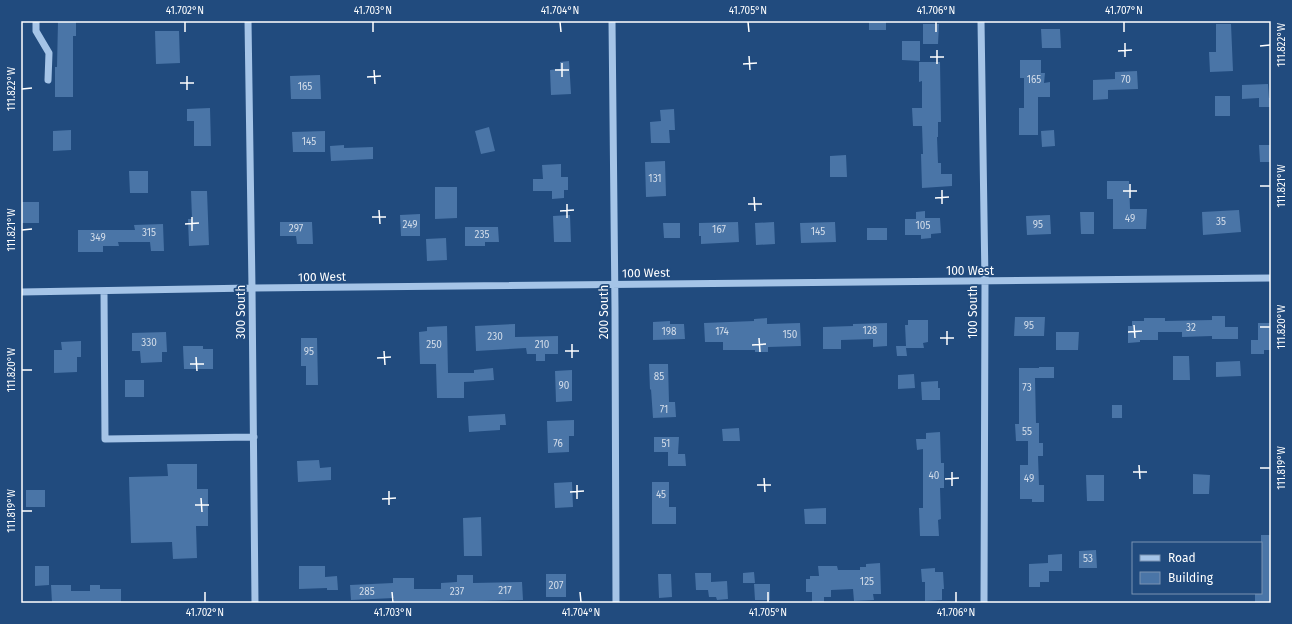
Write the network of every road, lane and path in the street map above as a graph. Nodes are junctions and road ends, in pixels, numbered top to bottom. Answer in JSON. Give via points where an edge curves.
{"nodes":[{"id":1,"x":36,"y":21,"type":"edge"},
{"id":2,"x":248,"y":21,"type":"edge"},
{"id":3,"x":612,"y":21,"type":"edge"},
{"id":4,"x":981,"y":21,"type":"edge"},
{"id":5,"x":48,"y":80,"type":"dead end"},
{"id":6,"x":1271,"y":278,"type":"edge"},
{"id":7,"x":984,"y":282,"type":"junction"},
{"id":8,"x":615,"y":285,"type":"junction"},
{"id":9,"x":252,"y":288,"type":"junction"},
{"id":10,"x":21,"y":292,"type":"edge"},
{"id":11,"x":104,"y":292,"type":"junction"},
{"id":12,"x":254,"y":437,"type":"junction"},
{"id":13,"x":255,"y":603,"type":"edge"},
{"id":14,"x":616,"y":603,"type":"edge"},
{"id":15,"x":984,"y":603,"type":"edge"}],
"edges":[{"from":1,"to":5,"type":"street","via":[[36,31],[49,53]]},
{"from":2,"to":9,"type":"street","name":"300 South"},
{"from":3,"to":8,"type":"street","name":"200 South"},
{"from":4,"to":7,"type":"street","name":"100 South"},
{"from":6,"to":7,"type":"street","name":"100 West"},
{"from":7,"to":8,"type":"street","name":"100 West"},
{"from":7,"to":15,"type":"street","name":"100 South"},
{"from":8,"to":9,"type":"street","name":"100 West"},
{"from":8,"to":14,"type":"street","name":"200 South"},
{"from":9,"to":11,"type":"street","name":"100 West"},
{"from":9,"to":12,"type":"street","name":"300 South"},
{"from":10,"to":11,"type":"street","name":"100 West"},
{"from":11,"to":12,"type":"street","via":[[105,439]]},
{"from":12,"to":13,"type":"street","name":"300 South"}]}
